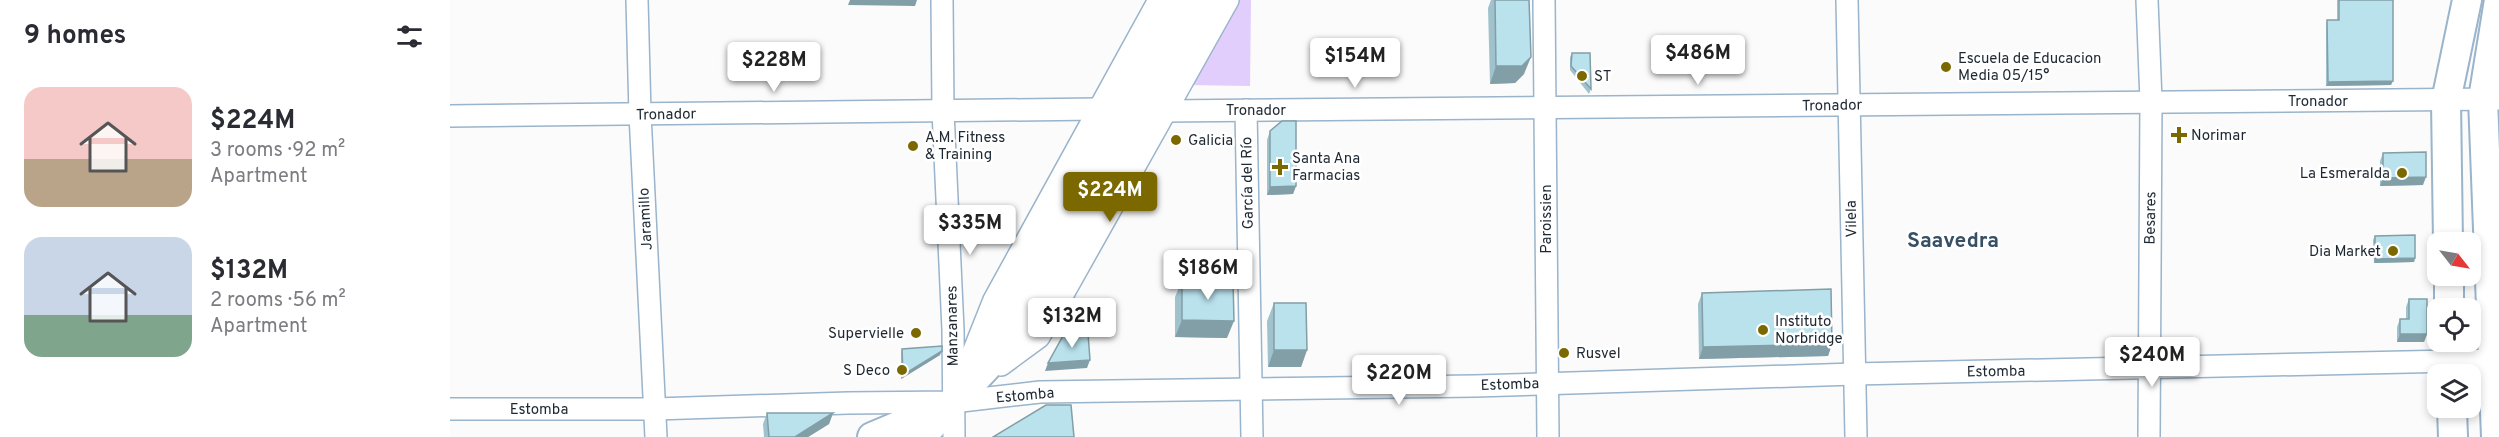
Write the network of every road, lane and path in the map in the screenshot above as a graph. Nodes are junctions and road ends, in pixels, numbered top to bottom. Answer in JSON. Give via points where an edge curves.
{"nodes":[{"id":1,"x":637,"y":0,"type":"edge"},
{"id":2,"x":942,"y":0,"type":"edge"},
{"id":3,"x":1159,"y":0,"type":"edge"},
{"id":4,"x":1183,"y":0,"type":"edge"},
{"id":5,"x":1207,"y":0,"type":"edge"},
{"id":6,"x":1228,"y":0,"type":"edge"},
{"id":7,"x":1544,"y":0,"type":"edge"},
{"id":8,"x":1847,"y":0,"type":"edge"},
{"id":9,"x":2147,"y":0,"type":"edge"},
{"id":10,"x":2467,"y":0,"type":"edge"},
{"id":11,"x":2499,"y":0,"type":"edge"},
{"id":12,"x":2491,"y":99,"type":"edge"},
{"id":13,"x":2151,"y":101,"type":"junction"},
{"id":14,"x":2446,"y":101,"type":"junction"},
{"id":15,"x":1849,"y":105,"type":"junction"},
{"id":16,"x":1547,"y":107,"type":"junction"},
{"id":17,"x":1098,"y":109,"type":"junction"},
{"id":18,"x":1246,"y":110,"type":"junction"},
{"id":19,"x":943,"y":111,"type":"junction"},
{"id":20,"x":1165,"y":111,"type":"junction"},
{"id":21,"x":640,"y":114,"type":"junction"},
{"id":22,"x":450,"y":116,"type":"edge"},
{"id":23,"x":2448,"y":232,"type":"edge"},
{"id":24,"x":2450,"y":360,"type":"edge"},
{"id":25,"x":2496,"y":360,"type":"edge"},
{"id":26,"x":2149,"y":368,"type":"junction"},
{"id":27,"x":1854,"y":374,"type":"junction"},
{"id":28,"x":1546,"y":383,"type":"junction"},
{"id":29,"x":1251,"y":387,"type":"junction"},
{"id":30,"x":953,"y":402,"type":"junction"},
{"id":31,"x":450,"y":409,"type":"edge"},
{"id":32,"x":655,"y":409,"type":"junction"},
{"id":33,"x":2452,"y":418,"type":"edge"},
{"id":34,"x":656,"y":437,"type":"edge"},
{"id":35,"x":872,"y":437,"type":"edge"},
{"id":36,"x":921,"y":437,"type":"edge"},
{"id":37,"x":954,"y":437,"type":"edge"},
{"id":38,"x":1252,"y":437,"type":"edge"},
{"id":39,"x":1548,"y":437,"type":"edge"},
{"id":40,"x":1856,"y":437,"type":"edge"},
{"id":41,"x":2149,"y":437,"type":"edge"},
{"id":42,"x":2453,"y":437,"type":"edge"},
{"id":43,"x":2496,"y":437,"type":"edge"}],
"edges":[{"from":1,"to":21,"type":"street","name":"Jaramillo"},
{"from":2,"to":19,"type":"street","name":"Manzanares"},
{"from":3,"to":17,"type":"street"},
{"from":4,"to":30,"type":"main road","via":[[1009,312]]},
{"from":5,"to":30,"type":"main road","via":[[1025,326]]},
{"from":6,"to":20,"type":"street"},
{"from":7,"to":16,"type":"street","name":"Paroissien"},
{"from":8,"to":15,"type":"street","name":"Vilela"},
{"from":9,"to":13,"type":"street","name":"Besares"},
{"from":10,"to":14,"type":"main road"},
{"from":11,"to":12,"type":"main road"},
{"from":12,"to":14,"type":"street","name":"Tronador"},
{"from":12,"to":25,"type":"main road"},
{"from":13,"to":14,"type":"street","name":"Tronador"},
{"from":13,"to":15,"type":"street","name":"Tronador"},
{"from":13,"to":26,"type":"street","name":"Besares"},
{"from":14,"to":23,"type":"main road"},
{"from":15,"to":16,"type":"street","name":"Tronador"},
{"from":15,"to":27,"type":"street","name":"Vilela"},
{"from":16,"to":18,"type":"street","name":"Tronador"},
{"from":16,"to":28,"type":"street","name":"Paroissien"},
{"from":17,"to":19,"type":"street","name":"Tronador"},
{"from":17,"to":30,"type":"street","via":[[994,300]]},
{"from":18,"to":20,"type":"street","name":"Tronador"},
{"from":18,"to":29,"type":"street","name":"García del Río"},
{"from":19,"to":21,"type":"street","name":"Tronador"},
{"from":19,"to":30,"type":"street","name":"Manzanares","via":[[954,330]]},
{"from":20,"to":30,"type":"street","via":[[1039,337]]},
{"from":21,"to":22,"type":"street","name":"Tronador"},
{"from":21,"to":32,"type":"street","name":"Jaramillo"},
{"from":24,"to":25,"type":"street","name":"Estomba"},
{"from":24,"to":26,"type":"street","name":"Estomba"},
{"from":25,"to":43,"type":"main road"},
{"from":26,"to":27,"type":"street","name":"Estomba"},
{"from":26,"to":41,"type":"street","name":"Besares"},
{"from":27,"to":28,"type":"street","name":"Estomba"},
{"from":27,"to":40,"type":"street","name":"Vilela"},
{"from":28,"to":29,"type":"street","name":"Estomba"},
{"from":28,"to":39,"type":"street","name":"Paroissien"},
{"from":29,"to":30,"type":"street","name":"Estomba","via":[[1040,392]]},
{"from":29,"to":38,"type":"street","name":"García del Río"},
{"from":30,"to":32,"type":"street","name":"Estomba"},
{"from":30,"to":35,"type":"main road"},
{"from":30,"to":36,"type":"main road"},
{"from":30,"to":37,"type":"street","name":"Manzanares"},
{"from":31,"to":32,"type":"street","name":"Estomba"},
{"from":32,"to":34,"type":"street","name":"Jaramillo"},
{"from":33,"to":42,"type":"main road"}]}
